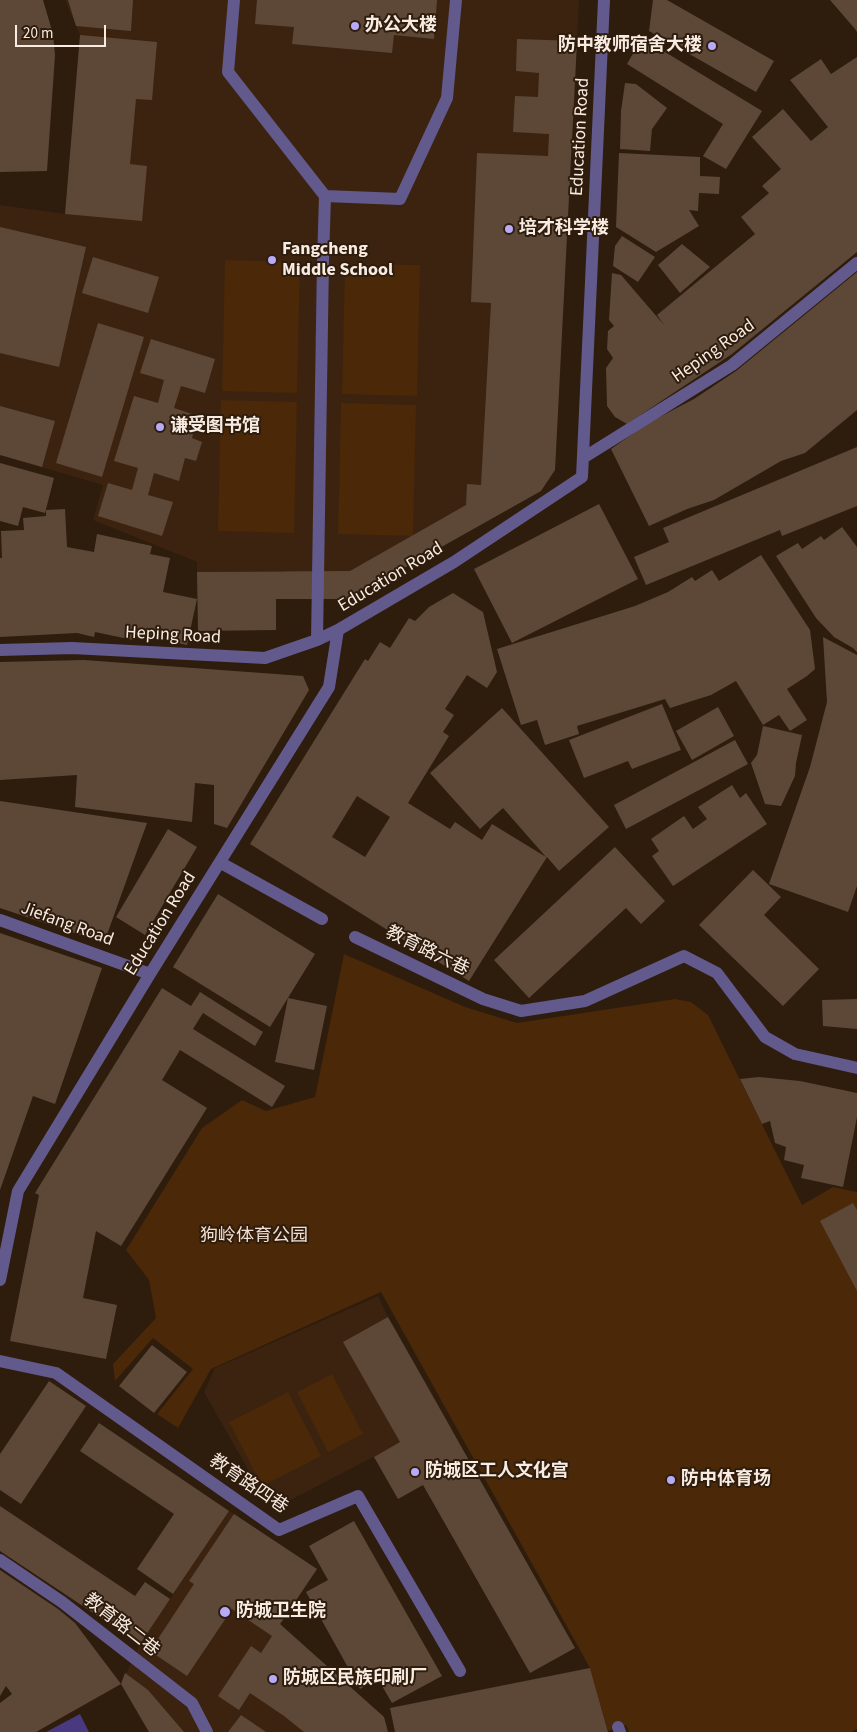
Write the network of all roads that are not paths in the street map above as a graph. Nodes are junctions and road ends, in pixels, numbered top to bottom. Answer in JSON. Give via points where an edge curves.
{"nodes":[{"id":1,"x":234,"y":0,"type":"edge"},
{"id":2,"x":456,"y":0,"type":"edge"},
{"id":3,"x":604,"y":0,"type":"edge"},
{"id":4,"x":325,"y":196,"type":"junction"},
{"id":5,"x":857,"y":263,"type":"edge"},
{"id":6,"x":583,"y":458,"type":"junction"},
{"id":7,"x":338,"y":630,"type":"junction"},
{"id":8,"x":317,"y":640,"type":"junction"},
{"id":9,"x":0,"y":650,"type":"edge"},
{"id":10,"x":220,"y":863,"type":"junction"},
{"id":11,"x":0,"y":920,"type":"edge"},
{"id":12,"x":322,"y":920,"type":"dead end"},
{"id":13,"x":355,"y":937,"type":"dead end"},
{"id":14,"x":150,"y":974,"type":"junction"},
{"id":15,"x":857,"y":1068,"type":"edge"},
{"id":16,"x":0,"y":1280,"type":"edge"},
{"id":17,"x":0,"y":1360,"type":"edge"},
{"id":18,"x":0,"y":1560,"type":"edge"},
{"id":19,"x":460,"y":1671,"type":"dead end"},
{"id":20,"x":208,"y":1732,"type":"edge"}],
"edges":[{"from":1,"to":4,"type":"street","via":[[228,72]]},
{"from":2,"to":4,"type":"street","via":[[447,98],[400,199]]},
{"from":3,"to":6,"type":"street","name":"Education Road"},
{"from":4,"to":8,"type":"street"},
{"from":5,"to":6,"type":"street","name":"Heping Road","via":[[732,365]]},
{"from":6,"to":7,"type":"street","name":"Education Road","via":[[582,477],[454,562]]},
{"from":7,"to":8,"type":"street","name":"Heping Road"},
{"from":7,"to":10,"type":"street","name":"Education Road","via":[[329,687]]},
{"from":8,"to":9,"type":"street","name":"Heping Road","via":[[264,658],[72,648]]},
{"from":10,"to":12,"type":"street"},
{"from":10,"to":14,"type":"street","name":"Education Road"},
{"from":11,"to":14,"type":"street","name":"Jiefang Road"},
{"from":13,"to":15,"type":"street","name":"教育路六巷","via":[[483,999],[521,1011],[585,1001],[684,956],[717,973],[765,1037],[795,1054]]},
{"from":14,"to":16,"type":"street","name":"Education Road","via":[[18,1191]]},
{"from":17,"to":19,"type":"street","name":"教育路四巷","via":[[56,1373],[279,1530],[358,1496]]},
{"from":18,"to":20,"type":"street","name":"教育路二巷","via":[[62,1602],[192,1703]]}]}
